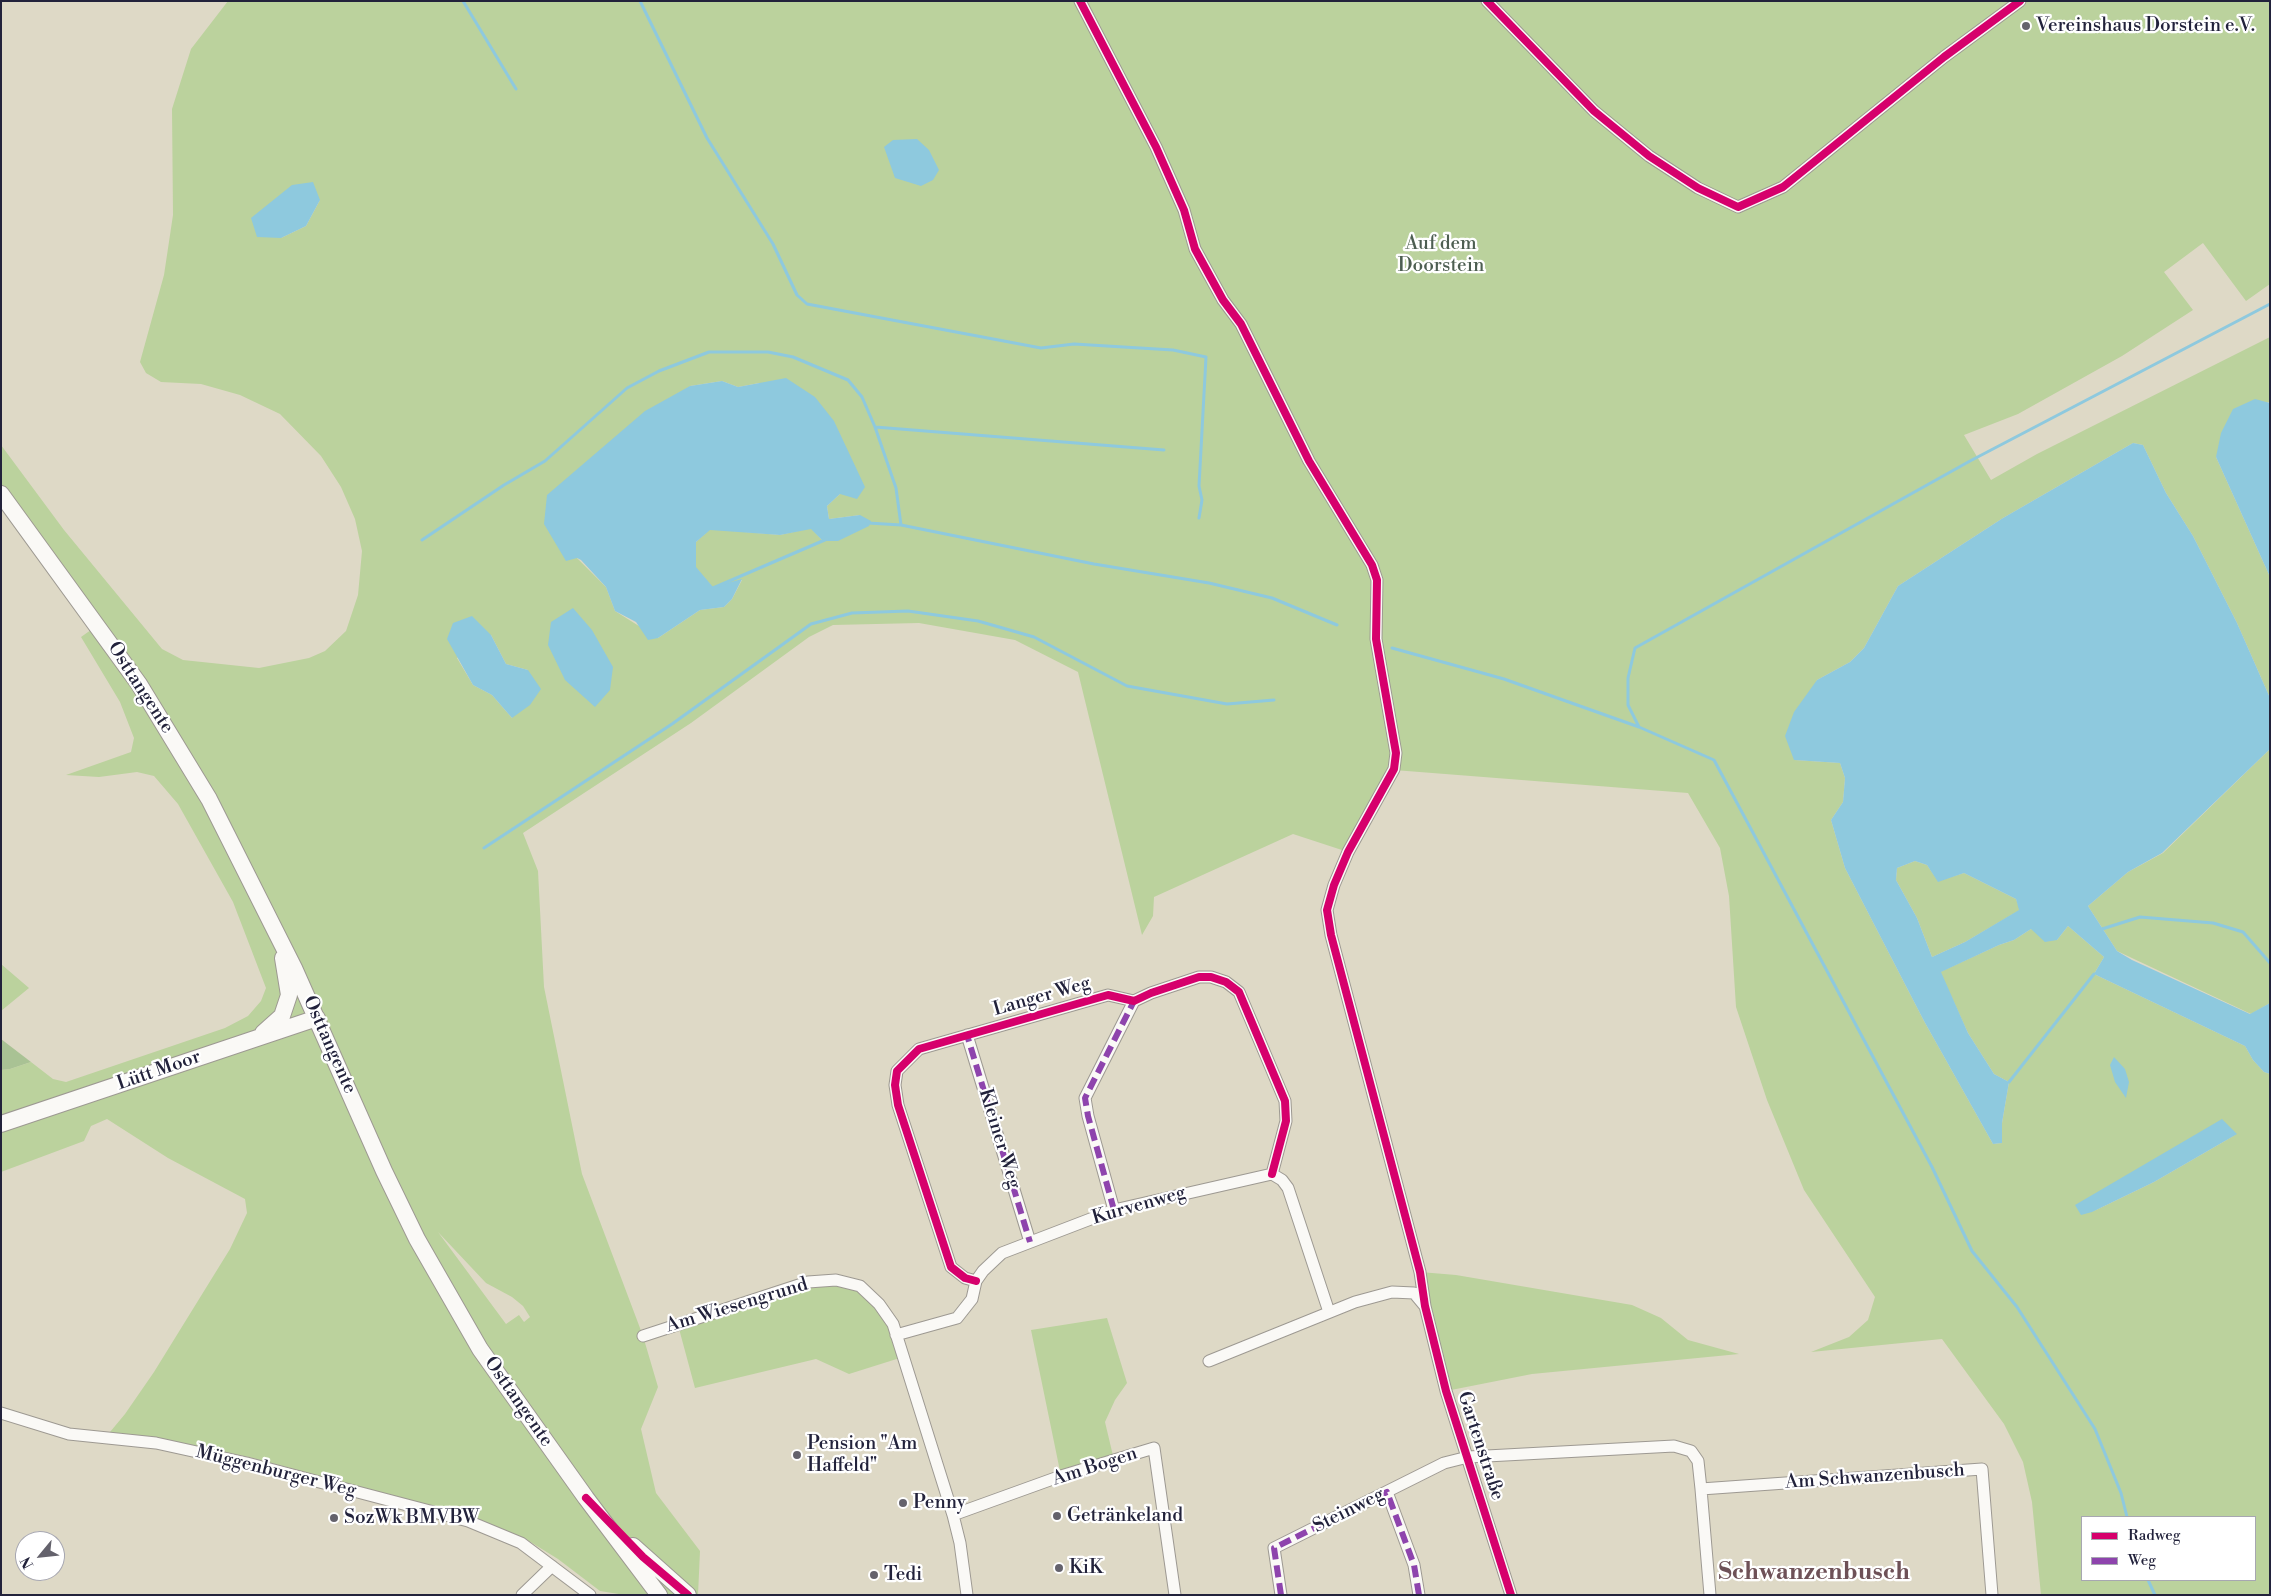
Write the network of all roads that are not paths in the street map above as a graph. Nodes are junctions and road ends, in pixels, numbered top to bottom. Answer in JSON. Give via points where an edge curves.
{"nodes":[{"id":1,"x":1080,"y":1,"type":"edge"},
{"id":2,"x":1487,"y":1,"type":"edge"},
{"id":3,"x":2020,"y":1,"type":"edge"},
{"id":4,"x":1,"y":494,"type":"edge"},
{"id":5,"x":279,"y":937,"type":"junction"},
{"id":6,"x":1134,"y":1001,"type":"junction"},
{"id":7,"x":317,"y":1018,"type":"junction"},
{"id":8,"x":968,"y":1035,"type":"junction"},
{"id":9,"x":258,"y":1038,"type":"junction"},
{"id":10,"x":1,"y":1124,"type":"edge"},
{"id":11,"x":1272,"y":1174,"type":"junction"},
{"id":12,"x":1114,"y":1210,"type":"junction"},
{"id":13,"x":1030,"y":1242,"type":"junction"},
{"id":14,"x":976,"y":1281,"type":"junction"},
{"id":15,"x":1425,"y":1306,"type":"junction"},
{"id":16,"x":1329,"y":1312,"type":"junction"},
{"id":17,"x":896,"y":1335,"type":"junction"},
{"id":18,"x":643,"y":1336,"type":"dead end"},
{"id":19,"x":1210,"y":1360,"type":"dead end"},
{"id":20,"x":1,"y":1413,"type":"edge"},
{"id":21,"x":1468,"y":1457,"type":"junction"},
{"id":22,"x":1701,"y":1490,"type":"junction"},
{"id":23,"x":1387,"y":1492,"type":"junction"},
{"id":24,"x":586,"y":1498,"type":"junction"},
{"id":25,"x":953,"y":1515,"type":"junction"},
{"id":26,"x":552,"y":1566,"type":"junction"},
{"id":27,"x":522,"y":1595,"type":"edge"},
{"id":28,"x":590,"y":1595,"type":"edge"},
{"id":29,"x":659,"y":1595,"type":"edge"},
{"id":30,"x":688,"y":1595,"type":"edge"},
{"id":31,"x":966,"y":1595,"type":"edge"},
{"id":32,"x":1175,"y":1595,"type":"edge"},
{"id":33,"x":1281,"y":1595,"type":"edge"},
{"id":34,"x":1419,"y":1595,"type":"edge"},
{"id":35,"x":1511,"y":1595,"type":"edge"},
{"id":36,"x":1710,"y":1595,"type":"edge"},
{"id":37,"x":1992,"y":1595,"type":"edge"}],
"edges":[{"from":1,"to":15,"type":"street","name":"Gartenstraße","via":[[1156,147],[1184,210],[1195,249],[1223,300],[1241,324],[1308,461],[1372,565],[1377,580],[1376,639],[1396,753],[1394,770],[1348,852],[1327,910],[1420,1272]]},
{"from":2,"to":3,"type":"street","via":[[1601,117],[1649,156],[1698,188],[1738,207],[1783,187],[1944,57]]},
{"from":4,"to":5,"type":"main road","name":"Osttangente","via":[[140,684],[209,799]]},
{"from":5,"to":7,"type":"main road","name":"Osttangente"},
{"from":5,"to":9,"type":"main road","via":[[289,995],[282,1016]]},
{"from":6,"to":8,"type":"street","name":"Langer Weg","via":[[1108,995]]},
{"from":6,"to":11,"type":"street","via":[[1151,993],[1211,977],[1226,982],[1239,992],[1285,1102],[1286,1121]]},
{"from":6,"to":12,"type":"street","via":[[1085,1098]]},
{"from":7,"to":9,"type":"main road","name":"Lütt Moor"},
{"from":7,"to":24,"type":"main road","name":"Osttangente","via":[[417,1239],[480,1349]]},
{"from":8,"to":13,"type":"street","name":"Kleiner Weg"},
{"from":8,"to":14,"type":"street","name":"Langer Weg","via":[[919,1049],[897,1071],[894,1085],[951,1267],[965,1278]]},
{"from":9,"to":10,"type":"main road","name":"Lütt Moor"},
{"from":11,"to":12,"type":"street","name":"Kurvenweg"},
{"from":11,"to":16,"type":"street","via":[[1288,1188]]},
{"from":12,"to":13,"type":"street","name":"Kurvenweg"},
{"from":13,"to":14,"type":"street","name":"Kurvenweg","via":[[1002,1253]]},
{"from":14,"to":17,"type":"street","name":"Kurvenweg","via":[[972,1299],[957,1318]]},
{"from":15,"to":16,"type":"street","via":[[1414,1293],[1392,1292]]},
{"from":15,"to":21,"type":"street","name":"Gartenstraße","via":[[1446,1391]]},
{"from":16,"to":19,"type":"street"},
{"from":17,"to":18,"type":"street","name":"Am Wiesengrund","via":[[893,1324],[879,1304],[860,1286],[836,1280],[808,1282]]},
{"from":17,"to":25,"type":"street","name":"Am Wiesengrund"},
{"from":20,"to":26,"type":"street","name":"Müggenburger Weg","via":[[69,1434],[156,1443],[247,1463],[468,1521],[521,1543]]},
{"from":21,"to":22,"type":"street","via":[[1674,1446],[1691,1451],[1698,1461]]},
{"from":21,"to":23,"type":"street","name":"Steinweg","via":[[1444,1463]]},
{"from":21,"to":35,"type":"street","name":"Gartenstraße"},
{"from":22,"to":36,"type":"street"},
{"from":22,"to":37,"type":"street","name":"Am Schwanzenbusch","via":[[1982,1469]]},
{"from":23,"to":33,"type":"street","name":"Steinweg","via":[[1274,1548]]},
{"from":23,"to":34,"type":"street","via":[[1414,1566]]},
{"from":24,"to":29,"type":"main road","name":"Osttangente"},
{"from":24,"to":30,"type":"main road","via":[[643,1557]]},
{"from":25,"to":31,"type":"street","name":"Am Wiesengrund"},
{"from":25,"to":32,"type":"street","name":"Am Bogen","via":[[1062,1476],[1154,1448]]},
{"from":26,"to":27,"type":"street"},
{"from":26,"to":28,"type":"street","name":"Müggenburger Weg"}]}
